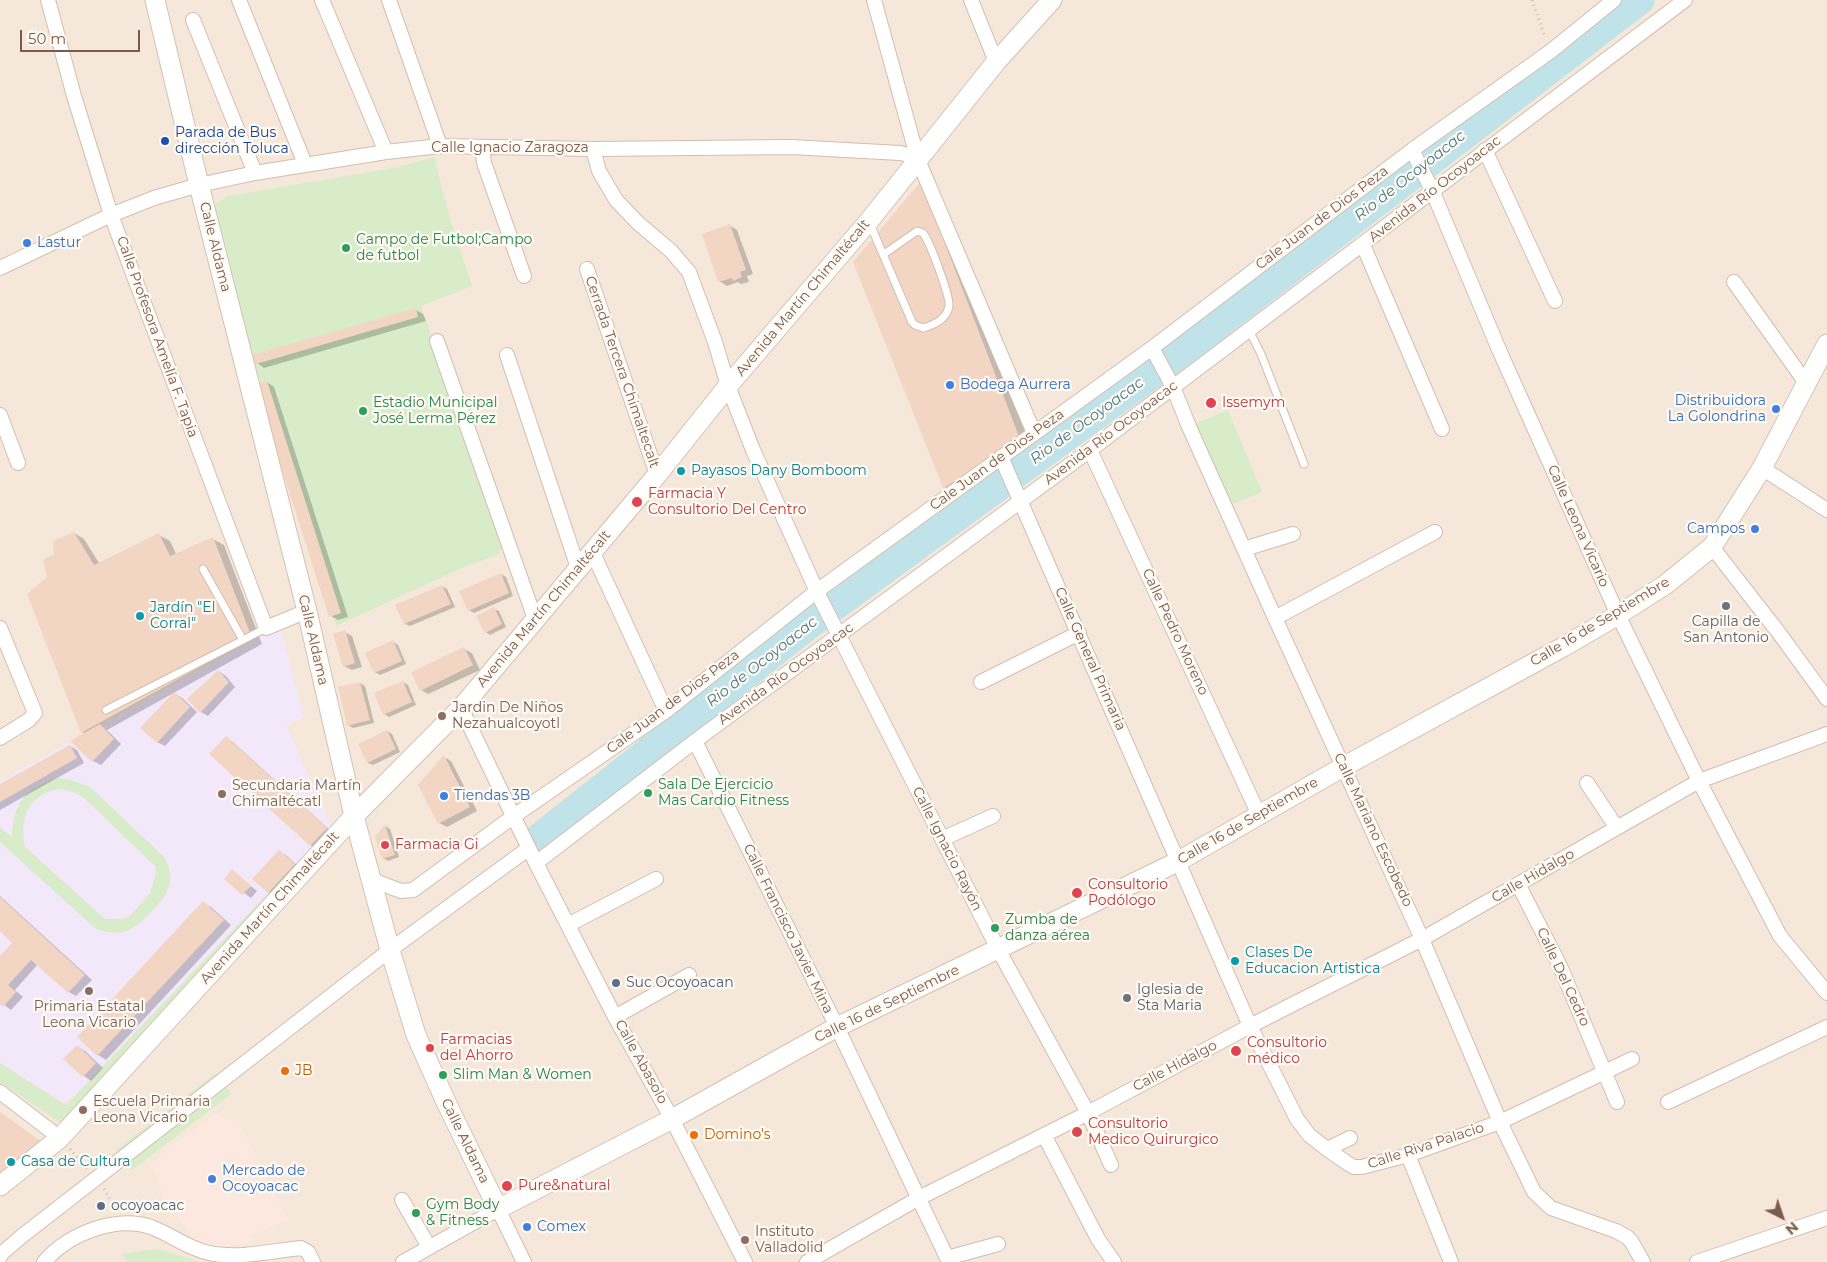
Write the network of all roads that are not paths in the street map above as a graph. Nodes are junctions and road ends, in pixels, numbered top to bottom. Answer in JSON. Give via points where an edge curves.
{"nodes":[{"id":1,"x":48,"y":0,"type":"edge"},
{"id":2,"x":155,"y":0,"type":"edge"},
{"id":3,"x":239,"y":0,"type":"edge"},
{"id":4,"x":322,"y":0,"type":"edge"},
{"id":5,"x":389,"y":0,"type":"edge"},
{"id":6,"x":874,"y":0,"type":"edge"},
{"id":7,"x":971,"y":0,"type":"edge"},
{"id":8,"x":1052,"y":0,"type":"edge"},
{"id":9,"x":1614,"y":0,"type":"edge"},
{"id":10,"x":1685,"y":0,"type":"edge"},
{"id":11,"x":193,"y":20,"type":"dead end"},
{"id":12,"x":996,"y":62,"type":"junction"},
{"id":13,"x":440,"y":146,"type":"junction"},
{"id":14,"x":482,"y":147,"type":"junction"},
{"id":15,"x":593,"y":149,"type":"junction"},
{"id":16,"x":1485,"y":150,"type":"junction"},
{"id":17,"x":386,"y":152,"type":"junction"},
{"id":18,"x":1414,"y":153,"type":"junction"},
{"id":19,"x":918,"y":160,"type":"junction"},
{"id":20,"x":304,"y":164,"type":"junction"},
{"id":21,"x":255,"y":173,"type":"junction"},
{"id":22,"x":199,"y":185,"type":"junction"},
{"id":23,"x":1430,"y":188,"type":"junction"},
{"id":24,"x":111,"y":215,"type":"junction"},
{"id":25,"x":869,"y":221,"type":"junction"},
{"id":26,"x":1363,"y":245,"type":"junction"},
{"id":27,"x":884,"y":254,"type":"junction"},
{"id":28,"x":0,"y":266,"type":"edge"},
{"id":29,"x":587,"y":269,"type":"dead end"},
{"id":30,"x":524,"y":276,"type":"dead end"},
{"id":31,"x":1734,"y":282,"type":"dead end"},
{"id":32,"x":1555,"y":301,"type":"dead end"},
{"id":33,"x":1249,"y":330,"type":"junction"},
{"id":34,"x":438,"y":341,"type":"dead end"},
{"id":35,"x":1827,"y":344,"type":"edge"},
{"id":36,"x":1153,"y":351,"type":"junction"},
{"id":37,"x":507,"y":355,"type":"dead end"},
{"id":38,"x":1171,"y":383,"type":"junction"},
{"id":39,"x":1806,"y":383,"type":"junction"},
{"id":40,"x":728,"y":386,"type":"junction"},
{"id":41,"x":0,"y":415,"type":"edge"},
{"id":42,"x":1442,"y":429,"type":"dead end"},
{"id":43,"x":1034,"y":433,"type":"junction"},
{"id":44,"x":1090,"y":450,"type":"junction"},
{"id":45,"x":1002,"y":460,"type":"junction"},
{"id":46,"x":18,"y":463,"type":"dead end"},
{"id":47,"x":1304,"y":464,"type":"dead end"},
{"id":48,"x":1762,"y":468,"type":"junction"},
{"id":49,"x":657,"y":475,"type":"junction"},
{"id":50,"x":1017,"y":496,"type":"junction"},
{"id":51,"x":1827,"y":510,"type":"edge"},
{"id":52,"x":1435,"y":532,"type":"dead end"},
{"id":53,"x":1293,"y":534,"type":"dead end"},
{"id":54,"x":1712,"y":547,"type":"junction"},
{"id":55,"x":1244,"y":549,"type":"junction"},
{"id":56,"x":592,"y":551,"type":"junction"},
{"id":57,"x":578,"y":568,"type":"junction"},
{"id":58,"x":203,"y":569,"type":"dead end"},
{"id":59,"x":818,"y":594,"type":"junction"},
{"id":60,"x":307,"y":611,"type":"junction"},
{"id":61,"x":1618,"y":615,"type":"junction"},
{"id":62,"x":1274,"y":618,"type":"junction"},
{"id":63,"x":535,"y":620,"type":"junction"},
{"id":64,"x":0,"y":628,"type":"edge"},
{"id":65,"x":266,"y":628,"type":"junction"},
{"id":66,"x":836,"y":632,"type":"junction"},
{"id":67,"x":1079,"y":633,"type":"junction"},
{"id":68,"x":243,"y":640,"type":"junction"},
{"id":69,"x":981,"y":682,"type":"dead end"},
{"id":70,"x":1827,"y":699,"type":"edge"},
{"id":71,"x":461,"y":708,"type":"junction"},
{"id":72,"x":106,"y":710,"type":"dead end"},
{"id":73,"x":666,"y":711,"type":"junction"},
{"id":74,"x":1827,"y":734,"type":"edge"},
{"id":75,"x":0,"y":738,"type":"edge"},
{"id":76,"x":695,"y":741,"type":"junction"},
{"id":77,"x":1344,"y":766,"type":"junction"},
{"id":78,"x":1699,"y":781,"type":"junction"},
{"id":79,"x":1587,"y":783,"type":"dead end"},
{"id":80,"x":1259,"y":815,"type":"junction"},
{"id":81,"x":354,"y":816,"type":"junction"},
{"id":82,"x":514,"y":816,"type":"junction"},
{"id":83,"x":993,"y":816,"type":"dead end"},
{"id":84,"x":1617,"y":828,"type":"junction"},
{"id":85,"x":942,"y":838,"type":"junction"},
{"id":86,"x":529,"y":848,"type":"junction"},
{"id":87,"x":1177,"y":862,"type":"junction"},
{"id":88,"x":536,"y":863,"type":"junction"},
{"id":89,"x":656,"y":879,"type":"dead end"},
{"id":90,"x":372,"y":880,"type":"junction"},
{"id":91,"x":1518,"y":884,"type":"junction"},
{"id":92,"x":568,"y":924,"type":"junction"},
{"id":93,"x":1422,"y":939,"type":"junction"},
{"id":94,"x":998,"y":949,"type":"junction"},
{"id":95,"x":390,"y":950,"type":"junction"},
{"id":96,"x":689,"y":974,"type":"dead end"},
{"id":97,"x":1827,"y":993,"type":"edge"},
{"id":98,"x":615,"y":1017,"type":"junction"},
{"id":99,"x":1250,"y":1026,"type":"junction"},
{"id":100,"x":838,"y":1027,"type":"junction"},
{"id":101,"x":1827,"y":1027,"type":"edge"},
{"id":102,"x":1632,"y":1059,"type":"dead end"},
{"id":103,"x":1606,"y":1071,"type":"junction"},
{"id":104,"x":0,"y":1092,"type":"edge"},
{"id":105,"x":1617,"y":1102,"type":"dead end"},
{"id":106,"x":1668,"y":1102,"type":"dead end"},
{"id":107,"x":1088,"y":1113,"type":"junction"},
{"id":108,"x":672,"y":1119,"type":"junction"},
{"id":109,"x":1500,"y":1122,"type":"junction"},
{"id":110,"x":1044,"y":1135,"type":"junction"},
{"id":111,"x":60,"y":1138,"type":"junction"},
{"id":112,"x":1350,"y":1138,"type":"dead end"},
{"id":113,"x":1327,"y":1149,"type":"junction"},
{"id":114,"x":1408,"y":1155,"type":"junction"},
{"id":115,"x":1111,"y":1165,"type":"dead end"},
{"id":116,"x":0,"y":1186,"type":"edge"},
{"id":117,"x":919,"y":1198,"type":"junction"},
{"id":118,"x":402,"y":1200,"type":"dead end"},
{"id":119,"x":498,"y":1209,"type":"junction"},
{"id":120,"x":1827,"y":1218,"type":"edge"},
{"id":121,"x":998,"y":1244,"type":"dead end"},
{"id":122,"x":429,"y":1247,"type":"junction"},
{"id":123,"x":0,"y":1257,"type":"edge"},
{"id":124,"x":948,"y":1260,"type":"edge"},
{"id":125,"x":44,"y":1262,"type":"edge"},
{"id":126,"x":313,"y":1262,"type":"edge"},
{"id":127,"x":403,"y":1262,"type":"edge"},
{"id":128,"x":524,"y":1262,"type":"edge"},
{"id":129,"x":745,"y":1262,"type":"edge"},
{"id":130,"x":807,"y":1262,"type":"edge"},
{"id":131,"x":1114,"y":1262,"type":"edge"},
{"id":132,"x":1451,"y":1262,"type":"edge"},
{"id":133,"x":1643,"y":1262,"type":"edge"},
{"id":134,"x":1697,"y":1262,"type":"edge"}],
"edges":[{"from":1,"to":24,"type":"street","name":"Calle Profesora Amelía F. Tapia"},
{"from":2,"to":22,"type":"main road","name":"Calle Aldama"},
{"from":3,"to":20,"type":"street"},
{"from":4,"to":17,"type":"street"},
{"from":5,"to":13,"type":"street"},
{"from":6,"to":19,"type":"street"},
{"from":7,"to":12,"type":"street"},
{"from":8,"to":12,"type":"main road","name":"Avenida Martín Chimaltécalt"},
{"from":9,"to":18,"type":"street","name":"Cale Juan de Dios Peza"},
{"from":10,"to":16,"type":"street","name":"Avenida Río Ocoyoacac"},
{"from":11,"to":21,"type":"street"},
{"from":12,"to":19,"type":"main road","name":"Avenida Martín Chimaltécalt"},
{"from":13,"to":14,"type":"street","name":"Calle Ignacio Zaragoza"},
{"from":13,"to":17,"type":"street","name":"Calle Ignacio Zaragoza"},
{"from":14,"to":15,"type":"street","name":"Calle Ignacio Zaragoza"},
{"from":14,"to":30,"type":"street","via":[[484,163]]},
{"from":15,"to":19,"type":"street","name":"Calle Ignacio Zaragoza","via":[[791,147],[900,153]]},
{"from":15,"to":40,"type":"street","via":[[599,171],[616,200],[671,250],[689,272]]},
{"from":16,"to":23,"type":"street","name":"Avenida Río Ocoyoacac"},
{"from":16,"to":32,"type":"street"},
{"from":17,"to":20,"type":"street","name":"Calle Ignacio Zaragoza"},
{"from":18,"to":23,"type":"street","name":"Calle Leona Vicario"},
{"from":18,"to":36,"type":"street","name":"Cale Juan de Dios Peza"},
{"from":19,"to":25,"type":"main road","name":"Avenida Martín Chimaltécalt"},
{"from":19,"to":43,"type":"street"},
{"from":20,"to":21,"type":"street","name":"Calle Ignacio Zaragoza"},
{"from":21,"to":22,"type":"street","name":"Calle Ignacio Zaragoza"},
{"from":22,"to":24,"type":"street","name":"Calle Ignacio Zaragoza"},
{"from":22,"to":60,"type":"main road","name":"Calle Aldama"},
{"from":23,"to":26,"type":"street","name":"Avenida Río Ocoyoacac"},
{"from":23,"to":61,"type":"street","name":"Calle Leona Vicario"},
{"from":24,"to":28,"type":"street","name":"Calle Ignacio Zaragoza"},
{"from":24,"to":65,"type":"street","name":"Calle Profesora Amelía F. Tapia"},
{"from":25,"to":27,"type":"lane"},
{"from":25,"to":40,"type":"main road","name":"Avenida Martín Chimaltécalt"},
{"from":26,"to":33,"type":"street","name":"Avenida Río Ocoyoacac"},
{"from":26,"to":42,"type":"street"},
{"from":27,"to":27,"type":"lane","via":[[912,322],[923,328],[940,320],[949,305],[947,294],[923,233],[917,231]]},
{"from":29,"to":49,"type":"street","name":"Cerrada Tercera Chimaltecalt"},
{"from":31,"to":39,"type":"street"},
{"from":33,"to":38,"type":"street","name":"Avenida Río Ocoyoacac"},
{"from":33,"to":47,"type":"lane"},
{"from":34,"to":63,"type":"street"},
{"from":35,"to":39,"type":"main road","name":"Calle 16 de Septiembre"},
{"from":36,"to":38,"type":"street","name":"Calle Mariano Escobedo"},
{"from":36,"to":43,"type":"street","name":"Cale Juan de Dios Peza"},
{"from":37,"to":57,"type":"street"},
{"from":38,"to":44,"type":"street","name":"Avenida Río Ocoyoacac"},
{"from":38,"to":55,"type":"street","name":"Calle Mariano Escobedo"},
{"from":39,"to":48,"type":"main road","name":"Calle 16 de Septiembre"},
{"from":40,"to":49,"type":"main road","name":"Avenida Martín Chimaltécalt"},
{"from":40,"to":59,"type":"street"},
{"from":41,"to":46,"type":"street"},
{"from":43,"to":45,"type":"street","name":"Cale Juan de Dios Peza"},
{"from":44,"to":50,"type":"street","name":"Avenida Río Ocoyoacac"},
{"from":44,"to":80,"type":"street","name":"Calle Pedro Moreno"},
{"from":45,"to":50,"type":"street","name":"Calle General Primaria"},
{"from":45,"to":59,"type":"street","name":"Cale Juan de Dios Peza"},
{"from":48,"to":51,"type":"street"},
{"from":48,"to":54,"type":"main road","name":"Calle 16 de Septiembre"},
{"from":49,"to":56,"type":"main road","name":"Avenida Martín Chimaltécalt"},
{"from":50,"to":66,"type":"street","name":"Avenida Río Ocoyoacac"},
{"from":50,"to":67,"type":"street","name":"Calle General Primaria"},
{"from":52,"to":62,"type":"street"},
{"from":53,"to":55,"type":"street"},
{"from":54,"to":61,"type":"main road","name":"Calle 16 de Septiembre","via":[[1665,585]]},
{"from":54,"to":70,"type":"street"},
{"from":55,"to":62,"type":"street","name":"Calle Mariano Escobedo"},
{"from":56,"to":57,"type":"main road","name":"Avenida Martín Chimaltécalt"},
{"from":56,"to":73,"type":"street"},
{"from":57,"to":63,"type":"main road","name":"Avenida Martín Chimaltécalt"},
{"from":58,"to":68,"type":"lane"},
{"from":59,"to":66,"type":"street","name":"Calle Ignacio Rayón"},
{"from":59,"to":73,"type":"street","name":"Cale Juan de Dios Peza"},
{"from":60,"to":65,"type":"street"},
{"from":60,"to":81,"type":"main road","name":"Calle Aldama"},
{"from":61,"to":77,"type":"main road","name":"Calle 16 de Septiembre"},
{"from":61,"to":78,"type":"street","name":"Calle Leona Vicario"},
{"from":62,"to":77,"type":"street","name":"Calle Mariano Escobedo"},
{"from":63,"to":71,"type":"main road","name":"Avenida Martín Chimaltécalt"},
{"from":64,"to":75,"type":"street","via":[[34,713],[30,720]]},
{"from":65,"to":68,"type":"lane"},
{"from":66,"to":76,"type":"street","name":"Avenida Río Ocoyoacac"},
{"from":66,"to":85,"type":"street","name":"Calle Ignacio Rayón"},
{"from":67,"to":69,"type":"street"},
{"from":67,"to":87,"type":"street","name":"Calle General Primaria"},
{"from":68,"to":72,"type":"lane"},
{"from":71,"to":81,"type":"main road","name":"Avenida Martín Chimaltécalt"},
{"from":71,"to":82,"type":"street"},
{"from":73,"to":82,"type":"street","name":"Cale Juan de Dios Peza"},
{"from":74,"to":78,"type":"street","name":"Calle Hidalgo"},
{"from":76,"to":88,"type":"street","name":"Avenida Río Ocoyoacac"},
{"from":76,"to":100,"type":"street","name":"Calle Francisco Javier Mina"},
{"from":77,"to":80,"type":"main road","name":"Calle 16 de Septiembre"},
{"from":77,"to":93,"type":"street","name":"Calle Mariano Escobedo"},
{"from":78,"to":84,"type":"street","name":"Calle Hidalgo"},
{"from":78,"to":97,"type":"street","name":"Calle Leona Vicario","via":[[1780,936]]},
{"from":79,"to":84,"type":"street"},
{"from":80,"to":87,"type":"main road","name":"Calle 16 de Septiembre"},
{"from":81,"to":90,"type":"main road","name":"Calle Aldama"},
{"from":81,"to":111,"type":"main road","name":"Avenida Martín Chimaltécalt"},
{"from":82,"to":86,"type":"street","name":"Calle Abasolo"},
{"from":82,"to":90,"type":"street","name":"Cale Juan de Dios Peza","via":[[413,890],[401,891]]},
{"from":83,"to":85,"type":"street"},
{"from":84,"to":91,"type":"street","name":"Calle Hidalgo"},
{"from":85,"to":94,"type":"street","name":"Calle Ignacio Rayón"},
{"from":86,"to":88,"type":"street","name":"Calle Abasolo"},
{"from":86,"to":95,"type":"street"},
{"from":87,"to":94,"type":"main road","name":"Calle 16 de Septiembre"},
{"from":87,"to":99,"type":"street","name":"Calle Riva Palacio"},
{"from":88,"to":92,"type":"street","name":"Calle Abasolo"},
{"from":89,"to":92,"type":"street"},
{"from":90,"to":95,"type":"main road","name":"Calle Aldama"},
{"from":91,"to":93,"type":"street","name":"Calle Hidalgo"},
{"from":91,"to":103,"type":"street","name":"Calle Del Cedro","via":[[1560,966]]},
{"from":92,"to":98,"type":"street","name":"Calle Abasolo"},
{"from":93,"to":99,"type":"street","name":"Calle Hidalgo"},
{"from":93,"to":109,"type":"street","name":"Calle Mariano Escobedo"},
{"from":94,"to":100,"type":"main road","name":"Calle 16 de Septiembre"},
{"from":94,"to":107,"type":"street","name":"Calle Ignacio Rayón"},
{"from":95,"to":119,"type":"main road","name":"Calle Aldama","via":[[416,1034]]},
{"from":95,"to":123,"type":"street","via":[[22,1236]]},
{"from":96,"to":98,"type":"street"},
{"from":98,"to":108,"type":"street","name":"Calle Abasolo"},
{"from":99,"to":107,"type":"street","name":"Calle Hidalgo"},
{"from":99,"to":113,"type":"street","name":"Calle Riva Palacio","via":[[1302,1128]]},
{"from":100,"to":108,"type":"main road","name":"Calle 16 de Septiembre"},
{"from":100,"to":117,"type":"street","name":"Calle Francisco Javier Mina"},
{"from":101,"to":106,"type":"street"},
{"from":102,"to":103,"type":"street","name":"Calle Riva Palacio"},
{"from":103,"to":105,"type":"street","name":"Calle Del Cedro"},
{"from":103,"to":109,"type":"street","name":"Calle Riva Palacio"},
{"from":104,"to":111,"type":"street"},
{"from":107,"to":110,"type":"street","name":"Calle Hidalgo"},
{"from":107,"to":115,"type":"street","name":"Calle Ignacio Rayón"},
{"from":108,"to":119,"type":"main road","name":"Calle 16 de Septiembre"},
{"from":108,"to":129,"type":"street","name":"Calle Abasolo"},
{"from":109,"to":114,"type":"street","name":"Calle Riva Palacio"},
{"from":109,"to":133,"type":"street","name":"Calle Mariano Escobedo","via":[[1539,1198],[1551,1208],[1627,1237]]},
{"from":110,"to":117,"type":"street","name":"Calle Hidalgo"},
{"from":110,"to":131,"type":"street","via":[[1098,1239]]},
{"from":111,"to":116,"type":"main road","name":"Avenida Martín Chimaltécalt"},
{"from":112,"to":113,"type":"street"},
{"from":113,"to":114,"type":"street","name":"Calle Riva Palacio","via":[[1358,1167]]},
{"from":114,"to":132,"type":"street"},
{"from":117,"to":124,"type":"street","name":"Calle Francisco Javier Mina"},
{"from":117,"to":130,"type":"street","name":"Calle Hidalgo"},
{"from":118,"to":122,"type":"street"},
{"from":119,"to":122,"type":"street","name":"Calle 16 de Septiembre"},
{"from":119,"to":128,"type":"street","name":"Calle Aldama"},
{"from":120,"to":134,"type":"street"},
{"from":121,"to":124,"type":"street"},
{"from":122,"to":127,"type":"street","name":"Calle 16 de Septiembre"},
{"from":125,"to":126,"type":"street","via":[[75,1238],[118,1222],[152,1228],[214,1254],[301,1248],[308,1252]]}]}
